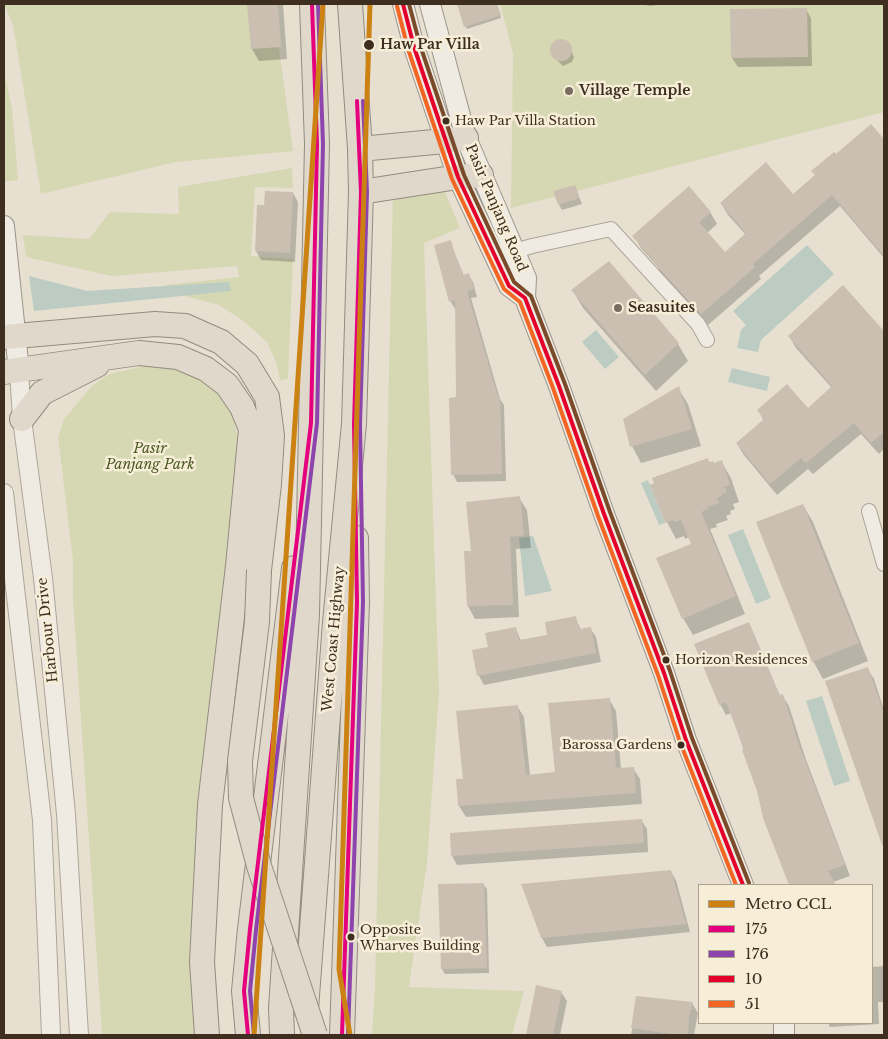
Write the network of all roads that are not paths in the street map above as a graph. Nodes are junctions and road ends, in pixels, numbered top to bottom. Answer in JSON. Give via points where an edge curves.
{"nodes":[{"id":1,"x":312,"y":4,"type":"edge"},
{"id":2,"x":350,"y":4,"type":"edge"},
{"id":3,"x":403,"y":4,"type":"edge"},
{"id":4,"x":430,"y":4,"type":"edge"},
{"id":5,"x":456,"y":140,"type":"junction"},
{"id":6,"x":360,"y":149,"type":"junction"},
{"id":7,"x":481,"y":175,"type":"junction"},
{"id":8,"x":458,"y":177,"type":"junction"},
{"id":9,"x":361,"y":192,"type":"junction"},
{"id":10,"x":4,"y":226,"type":"edge"},
{"id":11,"x":504,"y":254,"type":"junction"},
{"id":12,"x":10,"y":337,"type":"edge"},
{"id":13,"x":707,"y":340,"type":"dead end"},
{"id":14,"x":114,"y":356,"type":"junction"},
{"id":15,"x":11,"y":371,"type":"edge"},
{"id":16,"x":22,"y":419,"type":"junction"},
{"id":17,"x":311,"y":423,"type":"junction"},
{"id":18,"x":354,"y":424,"type":"junction"},
{"id":19,"x":4,"y":493,"type":"edge"},
{"id":20,"x":869,"y":511,"type":"dead end"},
{"id":21,"x":884,"y":564,"type":"edge"},
{"id":22,"x":248,"y":568,"type":"junction"},
{"id":23,"x":743,"y":884,"type":"edge"},
{"id":24,"x":51,"y":1035,"type":"edge"},
{"id":25,"x":79,"y":1035,"type":"edge"},
{"id":26,"x":207,"y":1035,"type":"edge"},
{"id":27,"x":248,"y":1035,"type":"edge"},
{"id":28,"x":282,"y":1035,"type":"edge"},
{"id":29,"x":306,"y":1035,"type":"edge"},
{"id":30,"x":315,"y":1035,"type":"edge"},
{"id":31,"x":342,"y":1035,"type":"edge"}],
"edges":[{"from":1,"to":17,"type":"highway","name":"West Coast Highway","via":[[317,144]]},
{"from":2,"to":6,"type":"highway","name":"West Coast Highway"},
{"from":3,"to":5,"type":"main road","name":"Pasir Panjang Road","via":[[414,47]]},
{"from":4,"to":5,"type":"main road","name":"Pasir Panjang Road"},
{"from":5,"to":6,"type":"highway"},
{"from":5,"to":7,"type":"main road","name":"Pasir Panjang Road"},
{"from":5,"to":8,"type":"main road","name":"Pasir Panjang Road"},
{"from":6,"to":9,"type":"highway","name":"West Coast Highway"},
{"from":7,"to":8,"type":"highway"},
{"from":7,"to":11,"type":"main road","name":"Pasir Panjang Road"},
{"from":8,"to":9,"type":"highway"},
{"from":8,"to":11,"type":"main road","name":"Pasir Panjang Road"},
{"from":9,"to":18,"type":"highway","name":"West Coast Highway"},
{"from":10,"to":12,"type":"main road","name":"Harbour Drive"},
{"from":11,"to":13,"type":"street","via":[[611,230],[698,324]]},
{"from":11,"to":23,"type":"main road","name":"Pasir Panjang Road","via":[[509,286],[525,298],[686,740]]},
{"from":12,"to":15,"type":"main road","name":"Harbour Drive"},
{"from":12,"to":22,"type":"highway","via":[[155,324],[185,326],[222,342],[247,364],[267,397],[272,436],[269,484]]},
{"from":14,"to":15,"type":"highway"},
{"from":14,"to":16,"type":"highway","via":[[42,394]]},
{"from":14,"to":22,"type":"highway","via":[[139,353],[178,357],[206,368],[227,385],[242,407],[251,429]]},
{"from":15,"to":16,"type":"street","name":"Harbour Drive"},
{"from":16,"to":25,"type":"street","name":"Harbour Drive","via":[[43,578],[66,814]]},
{"from":17,"to":27,"type":"highway","via":[[250,929],[244,991]]},
{"from":17,"to":28,"type":"highway","name":"West Coast Highway","bridge":true,"via":[[307,615],[281,1008]]},
{"from":18,"to":29,"type":"highway","name":"West Coast Highway","bridge":true,"via":[[335,622]]},
{"from":18,"to":31,"type":"highway","via":[[357,602]]},
{"from":19,"to":24,"type":"street","name":"Harbour Drive","via":[[42,820]]},
{"from":20,"to":21,"type":"street"},
{"from":22,"to":26,"type":"highway","via":[[210,805],[202,962]]},
{"from":22,"to":30,"type":"highway","bridge":true,"via":[[257,622],[240,760],[241,798],[258,866]]}]}
